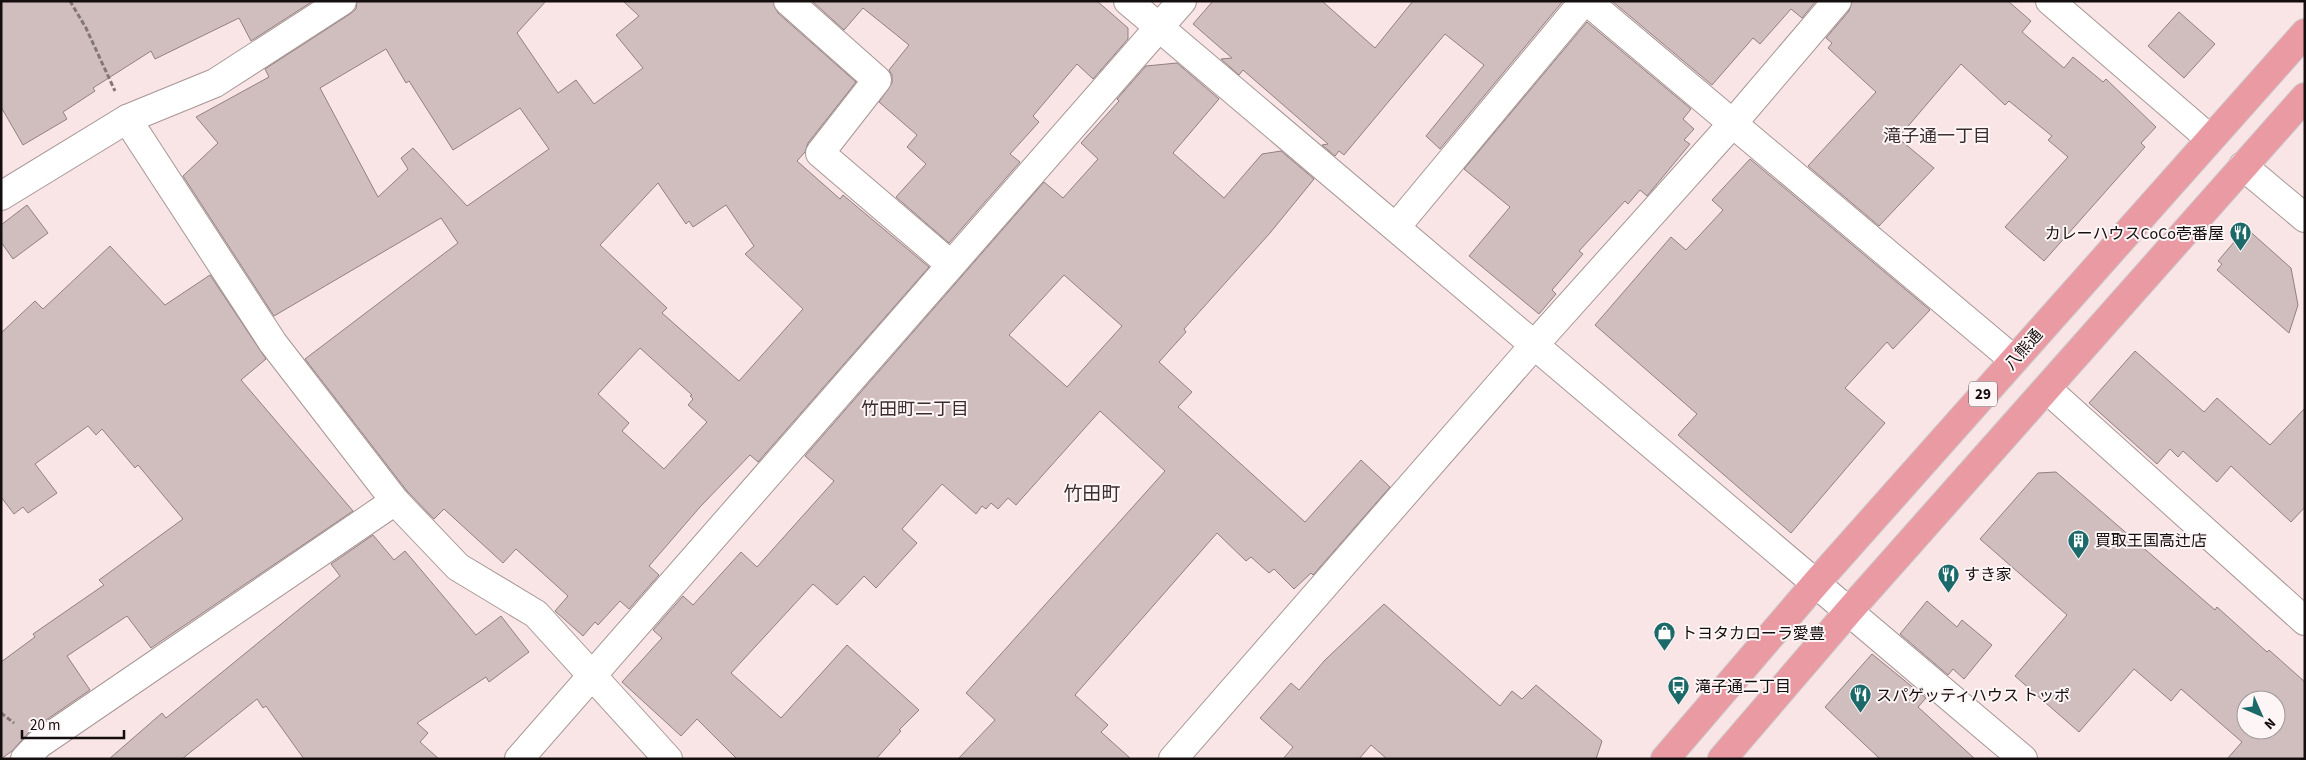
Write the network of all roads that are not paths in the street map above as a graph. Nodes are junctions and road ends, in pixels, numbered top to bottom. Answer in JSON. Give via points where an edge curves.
{"nodes":[{"id":1,"x":342,"y":1,"type":"edge"},
{"id":2,"x":788,"y":1,"type":"edge"},
{"id":3,"x":1128,"y":1,"type":"edge"},
{"id":4,"x":1182,"y":1,"type":"edge"},
{"id":5,"x":1586,"y":1,"type":"edge"},
{"id":6,"x":1836,"y":1,"type":"edge"},
{"id":7,"x":2050,"y":1,"type":"edge"},
{"id":8,"x":1159,"y":26,"type":"junction"},
{"id":9,"x":2305,"y":32,"type":"edge"},
{"id":10,"x":2305,"y":97,"type":"edge"},
{"id":11,"x":127,"y":119,"type":"junction"},
{"id":12,"x":1733,"y":123,"type":"junction"},
{"id":13,"x":2209,"y":138,"type":"junction"},
{"id":14,"x":2242,"y":166,"type":"junction"},
{"id":15,"x":1,"y":196,"type":"edge"},
{"id":16,"x":2305,"y":218,"type":"edge"},
{"id":17,"x":1396,"y":227,"type":"junction"},
{"id":18,"x":950,"y":265,"type":"junction"},
{"id":19,"x":1535,"y":344,"type":"junction"},
{"id":20,"x":2014,"y":360,"type":"junction"},
{"id":21,"x":2047,"y":389,"type":"junction"},
{"id":22,"x":396,"y":501,"type":"junction"},
{"id":23,"x":1816,"y":583,"type":"junction"},
{"id":24,"x":1849,"y":611,"type":"junction"},
{"id":25,"x":2305,"y":621,"type":"edge"},
{"id":26,"x":592,"y":677,"type":"junction"},
{"id":27,"x":39,"y":754,"type":"edge"},
{"id":28,"x":519,"y":759,"type":"edge"},
{"id":29,"x":668,"y":759,"type":"edge"},
{"id":30,"x":1173,"y":759,"type":"edge"},
{"id":31,"x":1665,"y":759,"type":"edge"},
{"id":32,"x":1722,"y":759,"type":"edge"},
{"id":33,"x":2024,"y":759,"type":"edge"}],
"edges":[{"from":1,"to":11,"type":"street","via":[[214,82]]},
{"from":2,"to":18,"type":"street","via":[[877,80],[820,153]]},
{"from":3,"to":8,"type":"street"},
{"from":4,"to":8,"type":"street"},
{"from":5,"to":12,"type":"street"},
{"from":5,"to":17,"type":"street"},
{"from":6,"to":12,"type":"street"},
{"from":7,"to":13,"type":"street"},
{"from":8,"to":17,"type":"street"},
{"from":8,"to":18,"type":"street"},
{"from":9,"to":13,"type":"main road","name":"八熊通","number":"29"},
{"from":10,"to":14,"type":"main road"},
{"from":11,"to":15,"type":"street"},
{"from":11,"to":22,"type":"street","via":[[273,343]]},
{"from":12,"to":19,"type":"street"},
{"from":12,"to":20,"type":"street"},
{"from":13,"to":20,"type":"main road","name":"八熊通","number":"29"},
{"from":14,"to":16,"type":"street"},
{"from":14,"to":21,"type":"main road"},
{"from":17,"to":19,"type":"street"},
{"from":18,"to":26,"type":"street"},
{"from":19,"to":23,"type":"street"},
{"from":19,"to":30,"type":"street"},
{"from":20,"to":23,"type":"main road","name":"八熊通","number":"29"},
{"from":21,"to":24,"type":"main road"},
{"from":21,"to":25,"type":"street"},
{"from":22,"to":26,"type":"street","via":[[458,567],[536,614]]},
{"from":22,"to":27,"type":"street"},
{"from":23,"to":24,"type":"street"},
{"from":23,"to":31,"type":"main road","name":"八熊通","number":"29"},
{"from":24,"to":32,"type":"main road"},
{"from":24,"to":33,"type":"street"},
{"from":26,"to":28,"type":"street"},
{"from":26,"to":29,"type":"street"}]}
